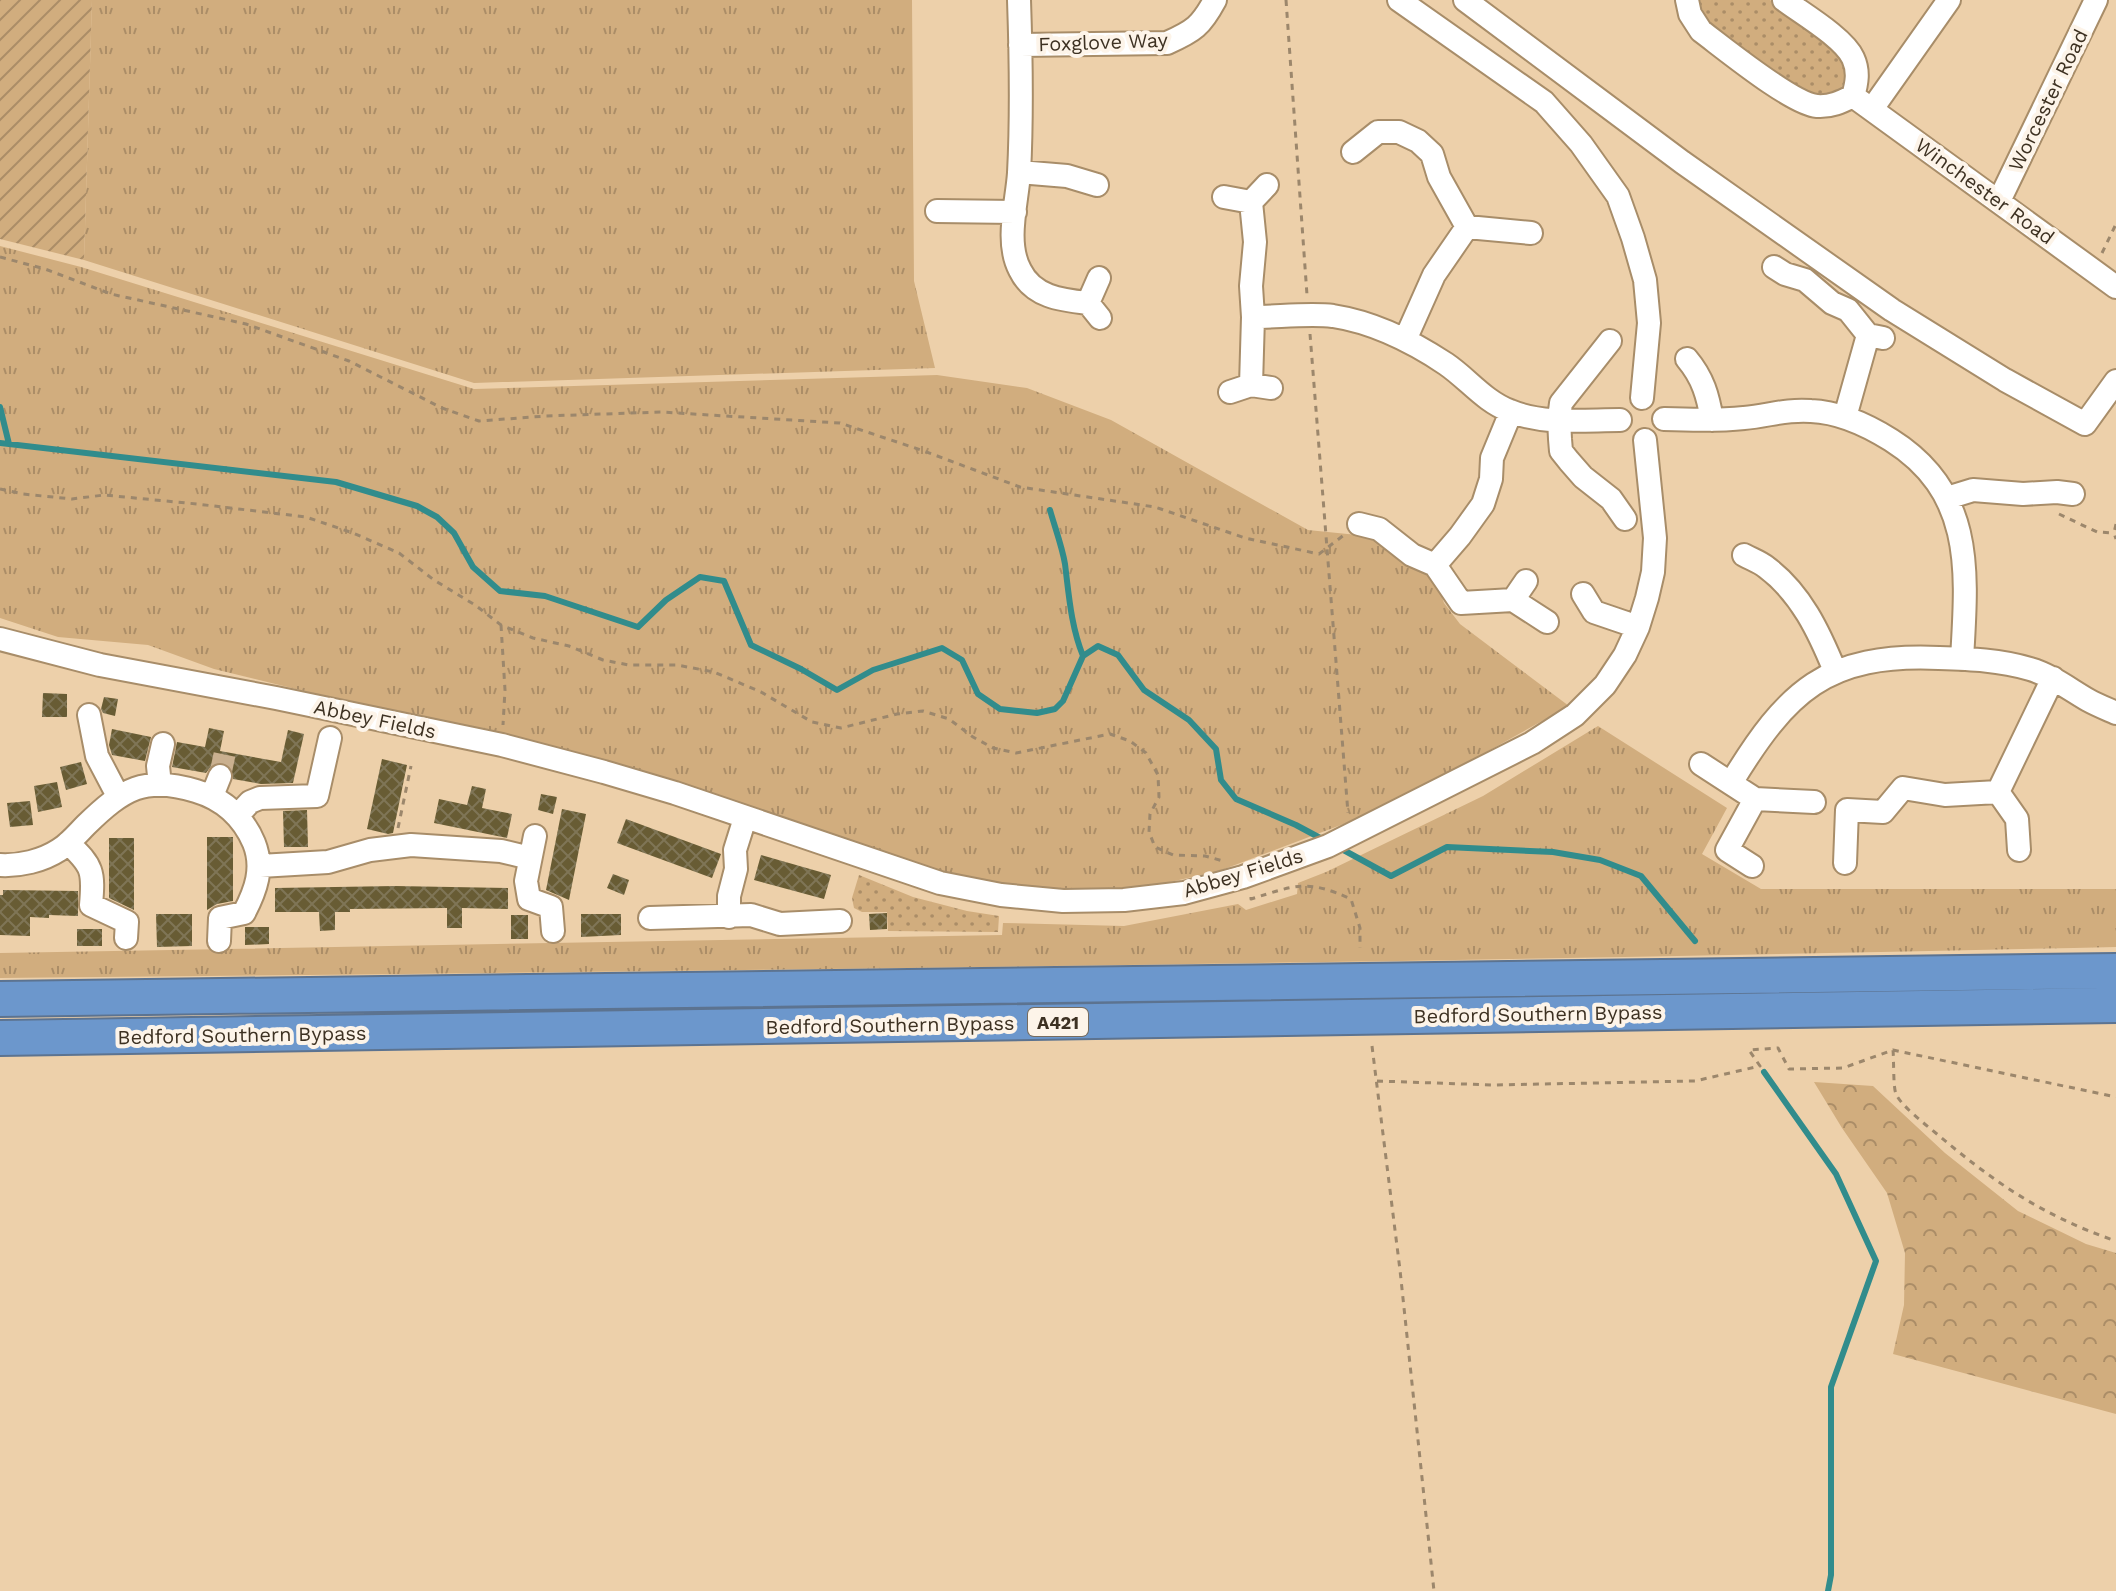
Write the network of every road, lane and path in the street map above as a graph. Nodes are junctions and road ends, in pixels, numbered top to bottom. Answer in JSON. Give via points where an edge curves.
{"nodes":[{"id":1,"x":1019,"y":0,"type":"edge"},
{"id":2,"x":1215,"y":0,"type":"edge"},
{"id":3,"x":1286,"y":0,"type":"edge"},
{"id":4,"x":1399,"y":0,"type":"edge"},
{"id":5,"x":1465,"y":0,"type":"edge"},
{"id":6,"x":1687,"y":0,"type":"edge"},
{"id":7,"x":1784,"y":0,"type":"edge"},
{"id":8,"x":1949,"y":0,"type":"edge"},
{"id":9,"x":2096,"y":0,"type":"edge"},
{"id":10,"x":1020,"y":45,"type":"junction"},
{"id":11,"x":1853,"y":96,"type":"junction"},
{"id":12,"x":1872,"y":109,"type":"junction"},
{"id":13,"x":1353,"y":152,"type":"dead end"},
{"id":14,"x":1019,"y":172,"type":"junction"},
{"id":15,"x":1097,"y":185,"type":"dead end"},
{"id":16,"x":1267,"y":185,"type":"dead end"},
{"id":17,"x":1224,"y":197,"type":"dead end"},
{"id":18,"x":1999,"y":201,"type":"junction"},
{"id":19,"x":1251,"y":202,"type":"junction"},
{"id":20,"x":937,"y":211,"type":"dead end"},
{"id":21,"x":1015,"y":212,"type":"junction"},
{"id":22,"x":2116,"y":224,"type":"edge"},
{"id":23,"x":1467,"y":227,"type":"junction"},
{"id":24,"x":1531,"y":233,"type":"dead end"},
{"id":25,"x":0,"y":257,"type":"edge"},
{"id":26,"x":1774,"y":267,"type":"dead end"},
{"id":27,"x":2094,"y":270,"type":"junction"},
{"id":28,"x":1099,"y":278,"type":"dead end"},
{"id":29,"x":2116,"y":287,"type":"edge"},
{"id":30,"x":1308,"y":306,"type":"dead end"},
{"id":31,"x":1253,"y":317,"type":"junction"},
{"id":32,"x":1310,"y":326,"type":"dead end"},
{"id":33,"x":1405,"y":340,"type":"junction"},
{"id":34,"x":1610,"y":341,"type":"dead end"},
{"id":35,"x":1687,"y":359,"type":"dead end"},
{"id":36,"x":2116,"y":381,"type":"edge"},
{"id":37,"x":1251,"y":388,"type":"dead end"},
{"id":38,"x":1642,"y":398,"type":"junction"},
{"id":39,"x":1511,"y":412,"type":"junction"},
{"id":40,"x":1845,"y":417,"type":"junction"},
{"id":41,"x":1559,"y":419,"type":"junction"},
{"id":42,"x":1664,"y":419,"type":"junction"},
{"id":43,"x":1620,"y":420,"type":"junction"},
{"id":44,"x":1712,"y":420,"type":"junction"},
{"id":45,"x":1645,"y":440,"type":"junction"},
{"id":46,"x":0,"y":489,"type":"edge"},
{"id":47,"x":2073,"y":494,"type":"dead end"},
{"id":48,"x":1947,"y":498,"type":"junction"},
{"id":49,"x":1625,"y":519,"type":"dead end"},
{"id":50,"x":1359,"y":524,"type":"dead end"},
{"id":51,"x":2116,"y":524,"type":"edge"},
{"id":52,"x":2116,"y":539,"type":"edge"},
{"id":53,"x":1327,"y":547,"type":"junction"},
{"id":54,"x":1744,"y":555,"type":"dead end"},
{"id":55,"x":1435,"y":565,"type":"junction"},
{"id":56,"x":1526,"y":581,"type":"dead end"},
{"id":57,"x":1583,"y":594,"type":"dead end"},
{"id":58,"x":1513,"y":600,"type":"junction"},
{"id":59,"x":1547,"y":622,"type":"dead end"},
{"id":60,"x":501,"y":625,"type":"junction"},
{"id":61,"x":1638,"y":627,"type":"junction"},
{"id":62,"x":0,"y":639,"type":"edge"},
{"id":63,"x":1962,"y":659,"type":"junction"},
{"id":64,"x":1835,"y":671,"type":"junction"},
{"id":65,"x":2053,"y":678,"type":"junction"},
{"id":66,"x":2116,"y":713,"type":"edge"},
{"id":67,"x":89,"y":715,"type":"dead end"},
{"id":68,"x":330,"y":738,"type":"dead end"},
{"id":69,"x":163,"y":744,"type":"dead end"},
{"id":70,"x":502,"y":745,"type":"junction"},
{"id":71,"x":1701,"y":764,"type":"dead end"},
{"id":72,"x":411,"y":766,"type":"dead end"},
{"id":73,"x":1731,"y":783,"type":"junction"},
{"id":74,"x":160,"y":785,"type":"junction"},
{"id":75,"x":1998,"y":792,"type":"junction"},
{"id":76,"x":118,"y":796,"type":"junction"},
{"id":77,"x":1755,"y":799,"type":"junction"},
{"id":78,"x":1814,"y":802,"type":"dead end"},
{"id":79,"x":237,"y":816,"type":"junction"},
{"id":80,"x":1349,"y":816,"type":"dead end"},
{"id":81,"x":745,"y":818,"type":"junction"},
{"id":82,"x":68,"y":843,"type":"junction"},
{"id":83,"x":394,"y":847,"type":"junction"},
{"id":84,"x":2019,"y":850,"type":"dead end"},
{"id":85,"x":1845,"y":863,"type":"dead end"},
{"id":86,"x":0,"y":865,"type":"edge"},
{"id":87,"x":260,"y":866,"type":"junction"},
{"id":88,"x":1752,"y":866,"type":"dead end"},
{"id":89,"x":1237,"y":870,"type":"junction"},
{"id":90,"x":740,"y":916,"type":"junction"},
{"id":91,"x":650,"y":918,"type":"dead end"},
{"id":92,"x":840,"y":921,"type":"dead end"},
{"id":93,"x":553,"y":931,"type":"dead end"},
{"id":94,"x":126,"y":938,"type":"dead end"},
{"id":95,"x":219,"y":941,"type":"dead end"},
{"id":96,"x":1360,"y":948,"type":"dead end"},
{"id":97,"x":2116,"y":971,"type":"edge"},
{"id":98,"x":0,"y":999,"type":"edge"},
{"id":99,"x":2116,"y":1005,"type":"edge"},
{"id":100,"x":0,"y":1038,"type":"edge"},
{"id":101,"x":1372,"y":1046,"type":"dead end"},
{"id":102,"x":1893,"y":1050,"type":"junction"},
{"id":103,"x":1377,"y":1081,"type":"junction"},
{"id":104,"x":2116,"y":1097,"type":"edge"},
{"id":105,"x":2116,"y":1241,"type":"edge"},
{"id":106,"x":1434,"y":1591,"type":"edge"}],
"edges":[{"from":1,"to":10,"type":"street","name":"Foxglove Way"},
{"from":2,"to":10,"type":"street","name":"Foxglove Way","via":[[1202,23],[1167,43]]},
{"from":3,"to":30,"type":"path"},
{"from":4,"to":38,"type":"street","via":[[1544,102],[1618,196],[1645,280],[1649,323]]},
{"from":5,"to":36,"type":"street","via":[[1813,255],[2005,380],[2085,424]]},
{"from":6,"to":11,"type":"street","via":[[1701,31],[1797,101],[1837,105]]},
{"from":7,"to":11,"type":"street","via":[[1841,42],[1854,59],[1858,80]]},
{"from":8,"to":12,"type":"street"},
{"from":9,"to":18,"type":"street","name":"Worcester Road"},
{"from":10,"to":14,"type":"street","name":"Foxglove Way"},
{"from":11,"to":12,"type":"street","name":"Winchester Road"},
{"from":12,"to":18,"type":"street","name":"Winchester Road"},
{"from":13,"to":23,"type":"street","via":[[1377,126],[1418,141],[1432,154]]},
{"from":14,"to":15,"type":"street"},
{"from":14,"to":21,"type":"street","name":"Foxglove Way"},
{"from":16,"to":19,"type":"street"},
{"from":17,"to":19,"type":"street"},
{"from":18,"to":27,"type":"street","name":"Winchester Road"},
{"from":19,"to":31,"type":"street"},
{"from":20,"to":21,"type":"street"},
{"from":21,"to":28,"type":"street","name":"Foxglove Way","via":[[1013,249],[1020,271],[1036,291],[1094,310]]},
{"from":22,"to":27,"type":"path"},
{"from":23,"to":24,"type":"street"},
{"from":23,"to":33,"type":"street","via":[[1434,275]]},
{"from":25,"to":53,"type":"path","via":[[111,294],[246,324],[349,361],[479,421],[661,412],[840,423],[1020,487],[1155,507],[1281,547],[1319,554]]},
{"from":26,"to":40,"type":"street","via":[[1805,280],[1876,336]]},
{"from":27,"to":29,"type":"street","name":"Winchester Road"},
{"from":31,"to":33,"type":"street","via":[[1332,316]]},
{"from":31,"to":37,"type":"street"},
{"from":32,"to":53,"type":"path"},
{"from":33,"to":39,"type":"street"},
{"from":34,"to":41,"type":"street","via":[[1561,403]]},
{"from":35,"to":44,"type":"street","via":[[1708,394]]},
{"from":38,"to":42,"type":"street","via":[[1658,407]]},
{"from":38,"to":43,"type":"street","via":[[1626,405]]},
{"from":39,"to":41,"type":"street"},
{"from":39,"to":55,"type":"street","via":[[1492,458],[1483,504]]},
{"from":40,"to":44,"type":"street","via":[[1784,410]]},
{"from":40,"to":48,"type":"street","via":[[1910,452]]},
{"from":41,"to":43,"type":"street"},
{"from":41,"to":49,"type":"street","via":[[1561,451]]},
{"from":42,"to":44,"type":"street"},
{"from":42,"to":45,"type":"street","via":[[1658,434]]},
{"from":43,"to":45,"type":"street","via":[[1629,434]]},
{"from":45,"to":61,"type":"street","name":"Abbey Fields","via":[[1655,538],[1653,572]]},
{"from":46,"to":60,"type":"path","via":[[306,517],[399,553]]},
{"from":47,"to":48,"type":"street","via":[[1973,490]]},
{"from":48,"to":63,"type":"street","via":[[1963,556]]},
{"from":50,"to":55,"type":"street","via":[[1379,529],[1412,555]]},
{"from":51,"to":52,"type":"path"},
{"from":53,"to":80,"type":"path"},
{"from":54,"to":64,"type":"street","via":[[1772,560],[1804,606]]},
{"from":55,"to":58,"type":"street","via":[[1461,603]]},
{"from":56,"to":58,"type":"street"},
{"from":57,"to":61,"type":"street","via":[[1594,612]]},
{"from":58,"to":59,"type":"street"},
{"from":60,"to":70,"type":"path"},
{"from":60,"to":89,"type":"path","via":[[603,660],[714,672],[812,722],[841,728],[923,711],[949,719],[993,748],[1016,753],[1110,734],[1146,753],[1158,775],[1159,797],[1149,832],[1155,847],[1173,855],[1205,856]]},
{"from":61,"to":89,"type":"street","name":"Abbey Fields","via":[[1605,685],[1575,715],[1532,743],[1328,846]]},
{"from":62,"to":70,"type":"street","name":"Abbey Fields","via":[[100,665]]},
{"from":63,"to":64,"type":"street","via":[[1868,660]]},
{"from":63,"to":65,"type":"street","via":[[2004,662]]},
{"from":64,"to":73,"type":"street","via":[[1777,714]]},
{"from":65,"to":66,"type":"street"},
{"from":65,"to":75,"type":"street"},
{"from":67,"to":76,"type":"street","via":[[97,756]]},
{"from":68,"to":79,"type":"street","via":[[317,796],[260,798]]},
{"from":69,"to":74,"type":"street"},
{"from":70,"to":81,"type":"street","name":"Abbey Fields"},
{"from":71,"to":73,"type":"street"},
{"from":72,"to":83,"type":"path"},
{"from":73,"to":77,"type":"street"},
{"from":74,"to":76,"type":"street"},
{"from":74,"to":79,"type":"street","via":[[216,786]]},
{"from":75,"to":84,"type":"street","via":[[2017,819]]},
{"from":75,"to":85,"type":"street","via":[[1945,795],[1903,788],[1883,812],[1847,810]]},
{"from":76,"to":82,"type":"street"},
{"from":77,"to":78,"type":"street"},
{"from":77,"to":88,"type":"street","via":[[1727,850]]},
{"from":79,"to":87,"type":"street","via":[[259,854]]},
{"from":81,"to":89,"type":"street","name":"Abbey Fields","via":[[940,883],[1001,895],[1124,900],[1184,893]]},
{"from":81,"to":90,"type":"street","via":[[729,896]]},
{"from":82,"to":86,"type":"street","via":[[39,860]]},
{"from":82,"to":94,"type":"street","via":[[91,870],[91,905],[127,922]]},
{"from":83,"to":87,"type":"street","via":[[328,862]]},
{"from":83,"to":93,"type":"street","via":[[468,839],[501,851],[532,847],[526,881],[529,899],[551,907]]},
{"from":87,"to":95,"type":"street","via":[[244,913],[220,918]]},
{"from":89,"to":96,"type":"path","via":[[1251,899],[1297,885],[1351,899]]},
{"from":90,"to":91,"type":"street"},
{"from":90,"to":92,"type":"street","via":[[780,924]]},
{"from":97,"to":98,"type":"highway","name":"Bedford Southern Bypass","number":"A421"},
{"from":99,"to":100,"type":"highway","name":"Bedford Southern Bypass","number":"A421"},
{"from":101,"to":103,"type":"path"},
{"from":102,"to":103,"type":"path","via":[[1843,1068],[1789,1069],[1778,1048],[1749,1050],[1760,1066],[1695,1081]]},
{"from":102,"to":104,"type":"path"},
{"from":102,"to":105,"type":"path","via":[[1896,1094],[1913,1114],[1994,1181],[2078,1228]]},
{"from":103,"to":106,"type":"path"}]}
